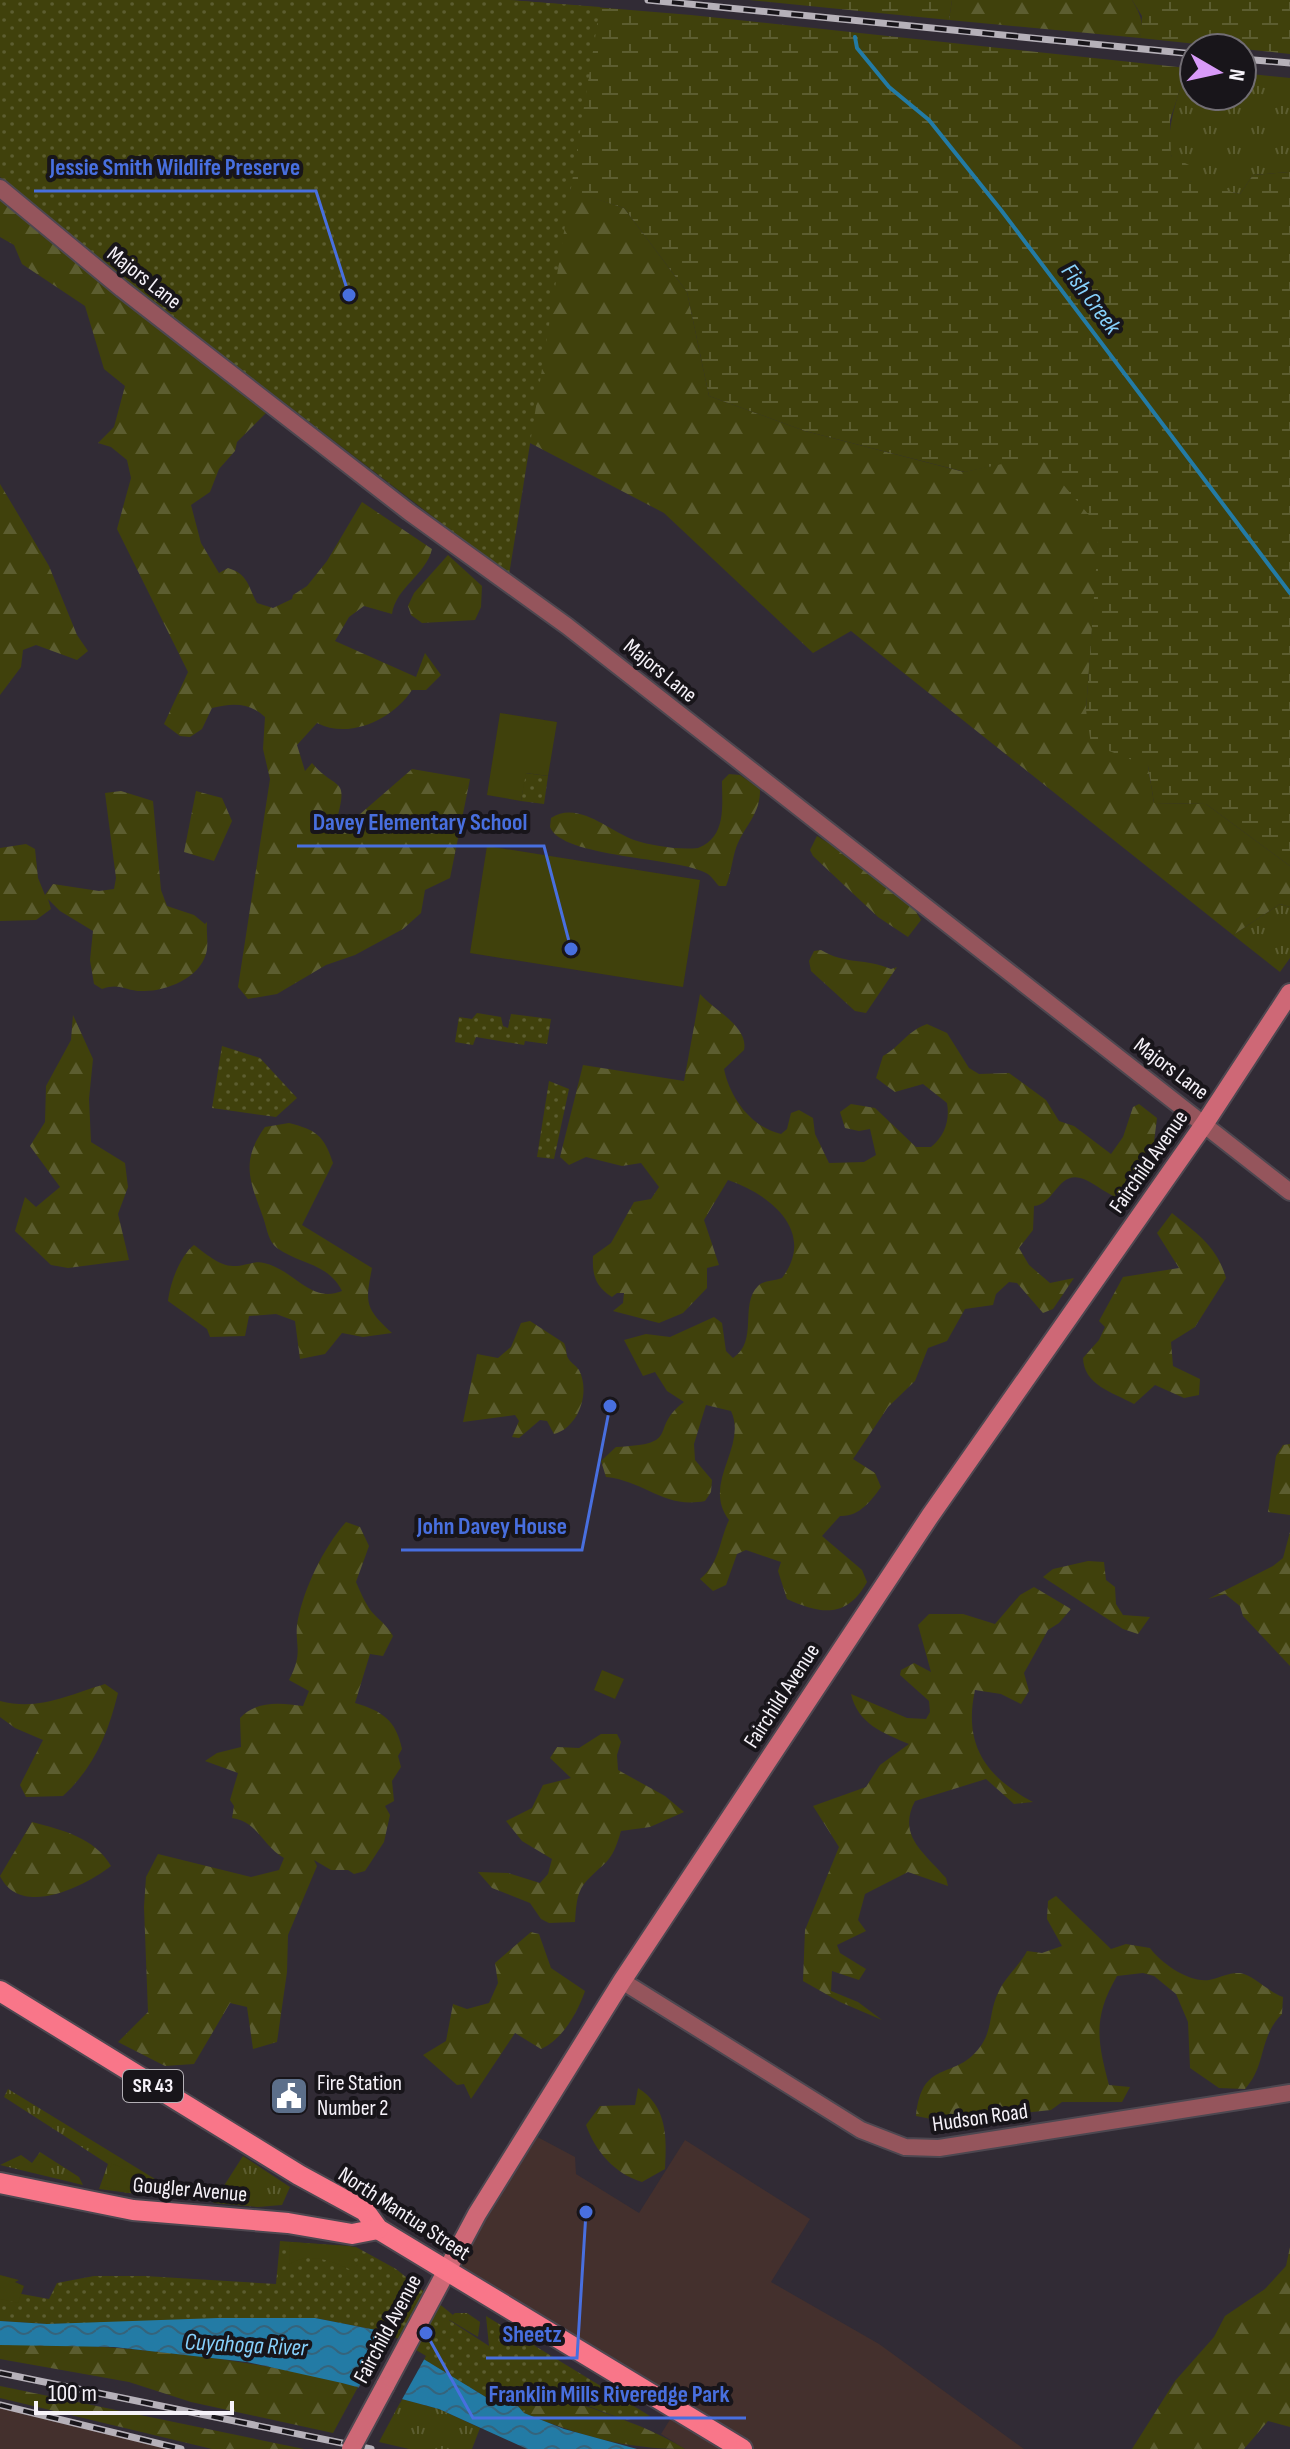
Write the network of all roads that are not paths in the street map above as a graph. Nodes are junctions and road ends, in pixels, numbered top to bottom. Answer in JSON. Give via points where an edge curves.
{"nodes":[{"id":1,"x":0,"y":188,"type":"edge"},
{"id":2,"x":1290,"y":993,"type":"edge"},
{"id":3,"x":1205,"y":1123,"type":"junction"},
{"id":4,"x":1290,"y":1192,"type":"edge"},
{"id":5,"x":622,"y":1981,"type":"junction"},
{"id":6,"x":0,"y":1991,"type":"edge"},
{"id":7,"x":1290,"y":2093,"type":"edge"},
{"id":8,"x":0,"y":2183,"type":"edge"},
{"id":9,"x":378,"y":2229,"type":"junction"},
{"id":10,"x":446,"y":2270,"type":"junction"},
{"id":11,"x":351,"y":2449,"type":"edge"},
{"id":12,"x":742,"y":2449,"type":"edge"}],
"edges":[{"from":1,"to":3,"type":"street","name":"Majors Lane","via":[[409,512],[559,620]]},
{"from":2,"to":3,"type":"main road","name":"Fairchild Avenue"},
{"from":3,"to":4,"type":"street","name":"Majors Lane"},
{"from":3,"to":5,"type":"main road","name":"Fairchild Avenue","via":[[930,1516]]},
{"from":5,"to":7,"type":"street","name":"Hudson Road","via":[[861,2130],[905,2147],[939,2148]]},
{"from":5,"to":10,"type":"main road","name":"Fairchild Avenue"},
{"from":6,"to":9,"type":"main road","name":"North Mantua Street","number":"SR 43","via":[[365,2211]]},
{"from":8,"to":9,"type":"main road","name":"Gougler Avenue","via":[[133,2210],[352,2234]]},
{"from":9,"to":10,"type":"main road","name":"North Mantua Street","number":"SR 43"},
{"from":10,"to":11,"type":"main road","name":"Fairchild Avenue","bridge":true},
{"from":10,"to":12,"type":"main road","name":"North Mantua Street","number":"SR 43"}]}
